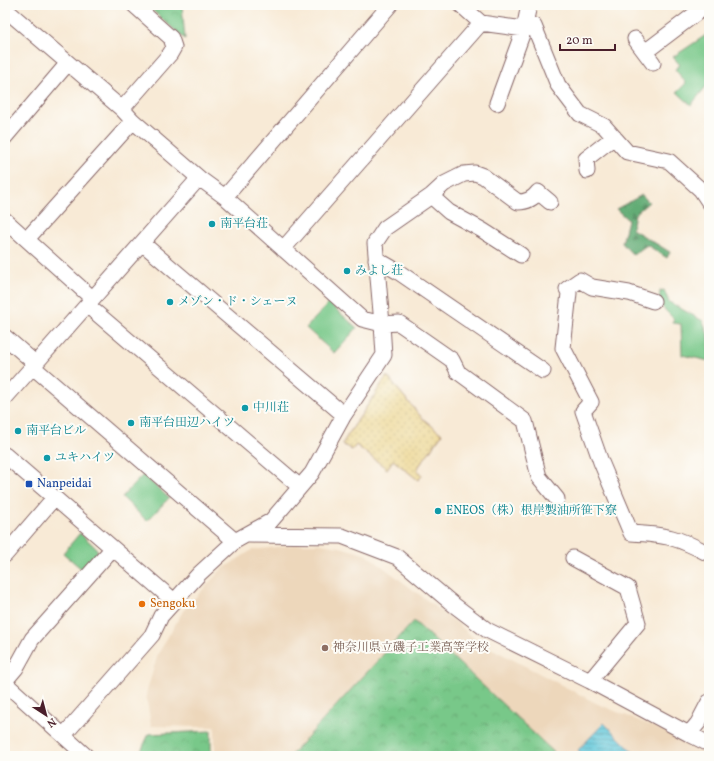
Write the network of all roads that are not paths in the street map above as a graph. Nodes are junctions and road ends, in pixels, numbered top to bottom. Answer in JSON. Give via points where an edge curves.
{"nodes":[{"id":1,"x":134,"y":5,"type":"edge"},
{"id":2,"x":390,"y":5,"type":"edge"},
{"id":3,"x":461,"y":5,"type":"edge"},
{"id":4,"x":529,"y":5,"type":"edge"},
{"id":5,"x":707,"y":5,"type":"edge"},
{"id":6,"x":5,"y":9,"type":"edge"},
{"id":7,"x":481,"y":23,"type":"junction"},
{"id":8,"x":525,"y":26,"type":"junction"},
{"id":9,"x":635,"y":39,"type":"dead end"},
{"id":10,"x":68,"y":63,"type":"junction"},
{"id":11,"x":497,"y":103,"type":"dead end"},
{"id":12,"x":122,"y":109,"type":"junction"},
{"id":13,"x":133,"y":121,"type":"junction"},
{"id":14,"x":5,"y":137,"type":"edge"},
{"id":15,"x":614,"y":137,"type":"junction"},
{"id":16,"x":587,"y":171,"type":"dead end"},
{"id":17,"x":199,"y":178,"type":"junction"},
{"id":18,"x":431,"y":196,"type":"junction"},
{"id":19,"x":226,"y":197,"type":"junction"},
{"id":20,"x":708,"y":199,"type":"edge"},
{"id":21,"x":550,"y":202,"type":"dead end"},
{"id":22,"x":5,"y":220,"type":"edge"},
{"id":23,"x":27,"y":239,"type":"junction"},
{"id":24,"x":142,"y":243,"type":"junction"},
{"id":25,"x":283,"y":249,"type":"junction"},
{"id":26,"x":521,"y":255,"type":"dead end"},
{"id":27,"x":376,"y":259,"type":"junction"},
{"id":28,"x":90,"y":301,"type":"junction"},
{"id":29,"x":653,"y":301,"type":"dead end"},
{"id":30,"x":382,"y":324,"type":"junction"},
{"id":31,"x":5,"y":338,"type":"edge"},
{"id":32,"x":34,"y":366,"type":"junction"},
{"id":33,"x":543,"y":370,"type":"dead end"},
{"id":34,"x":5,"y":398,"type":"edge"},
{"id":35,"x":344,"y":415,"type":"junction"},
{"id":36,"x":5,"y":455,"type":"edge"},
{"id":37,"x":300,"y":487,"type":"junction"},
{"id":38,"x":54,"y":498,"type":"junction"},
{"id":39,"x":557,"y":499,"type":"dead end"},
{"id":40,"x":241,"y":538,"type":"junction"},
{"id":41,"x":112,"y":549,"type":"junction"},
{"id":42,"x":709,"y":554,"type":"edge"},
{"id":43,"x":5,"y":555,"type":"edge"},
{"id":44,"x":573,"y":558,"type":"dead end"},
{"id":45,"x":174,"y":601,"type":"junction"},
{"id":46,"x":590,"y":681,"type":"junction"},
{"id":47,"x":5,"y":682,"type":"edge"},
{"id":48,"x":709,"y":702,"type":"edge"},
{"id":49,"x":689,"y":734,"type":"junction"},
{"id":50,"x":64,"y":735,"type":"junction"},
{"id":51,"x":709,"y":744,"type":"edge"},
{"id":52,"x":86,"y":756,"type":"edge"}],
"edges":[{"from":1,"to":12,"type":"street","via":[[171,38],[174,47]]},
{"from":2,"to":19,"type":"street"},
{"from":3,"to":7,"type":"street"},
{"from":4,"to":8,"type":"street"},
{"from":5,"to":9,"type":"street","via":[[649,58]]},
{"from":6,"to":10,"type":"street"},
{"from":7,"to":8,"type":"street"},
{"from":7,"to":25,"type":"street"},
{"from":8,"to":11,"type":"street"},
{"from":8,"to":15,"type":"street","via":[[534,26],[558,85],[580,114],[604,126]]},
{"from":10,"to":12,"type":"street"},
{"from":10,"to":14,"type":"street"},
{"from":12,"to":13,"type":"street"},
{"from":13,"to":17,"type":"street"},
{"from":13,"to":23,"type":"street"},
{"from":15,"to":16,"type":"street","via":[[586,159]]},
{"from":15,"to":20,"type":"street","via":[[627,152],[669,161]]},
{"from":17,"to":19,"type":"street"},
{"from":17,"to":24,"type":"street"},
{"from":18,"to":21,"type":"street","via":[[444,184],[464,174],[475,173],[498,186],[518,202],[525,202],[538,192]]},
{"from":18,"to":26,"type":"street","via":[[449,212]]},
{"from":18,"to":27,"type":"street","via":[[385,228],[375,243]]},
{"from":19,"to":25,"type":"street"},
{"from":22,"to":23,"type":"street"},
{"from":23,"to":28,"type":"street"},
{"from":24,"to":28,"type":"street"},
{"from":24,"to":35,"type":"street"},
{"from":25,"to":30,"type":"street","via":[[362,319]]},
{"from":27,"to":30,"type":"street"},
{"from":27,"to":33,"type":"street","via":[[397,270]]},
{"from":28,"to":32,"type":"street"},
{"from":28,"to":37,"type":"street"},
{"from":29,"to":42,"type":"street","via":[[629,293],[592,287],[580,280],[567,289],[569,293],[563,348],[591,402],[583,411],[631,533],[668,536],[685,541]]},
{"from":30,"to":35,"type":"street","via":[[384,356]]},
{"from":30,"to":39,"type":"street","via":[[399,323],[452,360],[458,372],[524,421],[539,477]]},
{"from":31,"to":32,"type":"street"},
{"from":32,"to":34,"type":"street"},
{"from":32,"to":40,"type":"street"},
{"from":35,"to":37,"type":"street","via":[[312,473]]},
{"from":36,"to":38,"type":"street"},
{"from":37,"to":40,"type":"street","via":[[271,521]]},
{"from":38,"to":41,"type":"street"},
{"from":38,"to":43,"type":"street"},
{"from":40,"to":45,"type":"street","via":[[199,574]]},
{"from":40,"to":46,"type":"street","via":[[342,536],[376,548],[397,557],[487,630]]},
{"from":41,"to":45,"type":"street"},
{"from":41,"to":47,"type":"street","via":[[32,639]]},
{"from":44,"to":46,"type":"street","via":[[628,588],[638,623]]},
{"from":45,"to":50,"type":"street","via":[[161,616],[152,635]]},
{"from":46,"to":49,"type":"street"},
{"from":47,"to":50,"type":"street"},
{"from":48,"to":49,"type":"street"},
{"from":49,"to":51,"type":"street"},
{"from":50,"to":52,"type":"street"}]}
